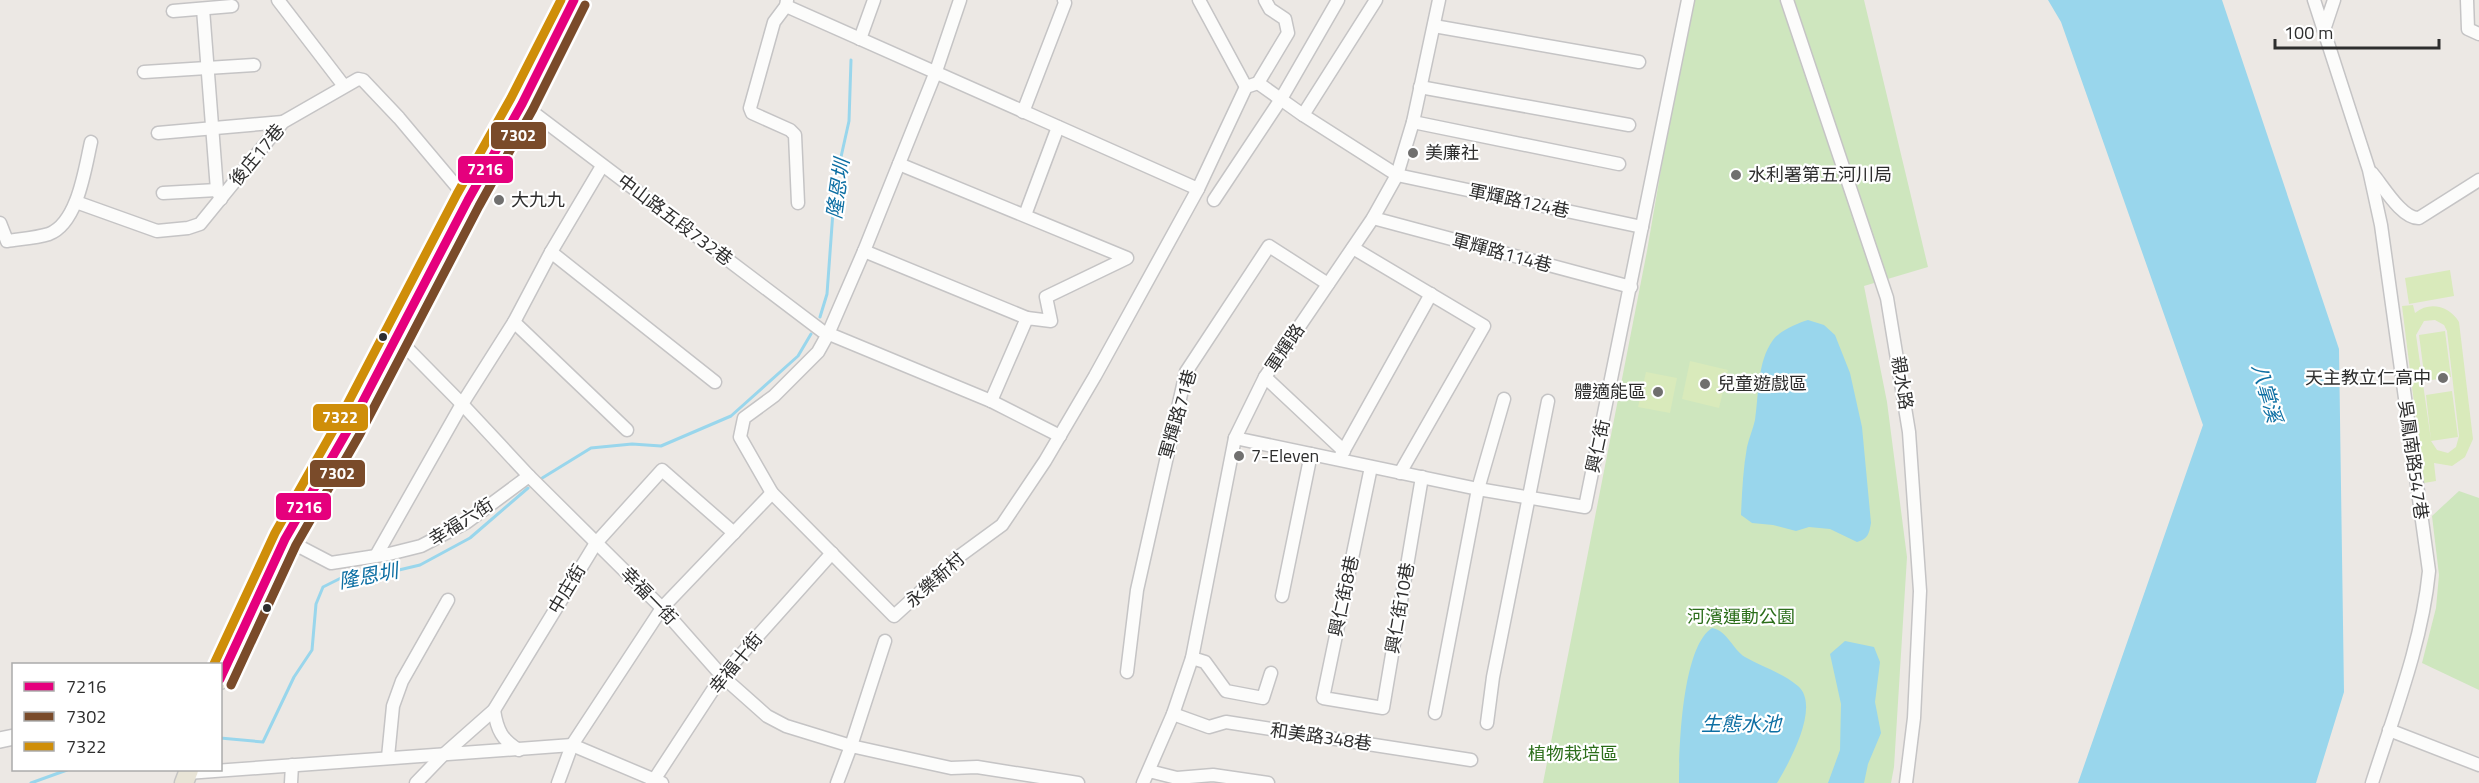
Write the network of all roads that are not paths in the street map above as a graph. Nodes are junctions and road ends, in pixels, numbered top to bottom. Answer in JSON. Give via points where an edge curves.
{"nodes":[{"id":1,"x":278,"y":0,"type":"edge"},
{"id":2,"x":574,"y":0,"type":"edge"},
{"id":3,"x":874,"y":0,"type":"edge"},
{"id":4,"x":960,"y":0,"type":"edge"},
{"id":5,"x":1064,"y":0,"type":"edge"},
{"id":6,"x":1199,"y":0,"type":"edge"},
{"id":7,"x":1265,"y":0,"type":"edge"},
{"id":8,"x":1338,"y":0,"type":"edge"},
{"id":9,"x":1376,"y":0,"type":"edge"},
{"id":10,"x":1439,"y":0,"type":"edge"},
{"id":11,"x":1688,"y":0,"type":"edge"},
{"id":12,"x":1787,"y":0,"type":"edge"},
{"id":13,"x":2314,"y":0,"type":"edge"},
{"id":14,"x":2334,"y":0,"type":"edge"},
{"id":15,"x":2467,"y":0,"type":"edge"},
{"id":16,"x":786,"y":3,"type":"edge"},
{"id":17,"x":232,"y":6,"type":"dead end"},
{"id":18,"x":203,"y":9,"type":"junction"},
{"id":19,"x":173,"y":11,"type":"dead end"},
{"id":20,"x":1434,"y":26,"type":"junction"},
{"id":21,"x":2324,"y":31,"type":"junction"},
{"id":22,"x":2479,"y":34,"type":"edge"},
{"id":23,"x":860,"y":39,"type":"junction"},
{"id":24,"x":1639,"y":62,"type":"dead end"},
{"id":25,"x":254,"y":65,"type":"dead end"},
{"id":26,"x":207,"y":68,"type":"junction"},
{"id":27,"x":144,"y":72,"type":"dead end"},
{"id":28,"x":935,"y":74,"type":"junction"},
{"id":29,"x":1252,"y":85,"type":"junction"},
{"id":30,"x":344,"y":86,"type":"junction"},
{"id":31,"x":1420,"y":87,"type":"junction"},
{"id":32,"x":1281,"y":99,"type":"junction"},
{"id":33,"x":522,"y":104,"type":"junction"},
{"id":34,"x":1023,"y":112,"type":"junction"},
{"id":35,"x":1303,"y":115,"type":"junction"},
{"id":36,"x":283,"y":122,"type":"junction"},
{"id":37,"x":1413,"y":122,"type":"junction"},
{"id":38,"x":1629,"y":126,"type":"dead end"},
{"id":39,"x":1058,"y":127,"type":"junction"},
{"id":40,"x":212,"y":129,"type":"junction"},
{"id":41,"x":158,"y":133,"type":"dead end"},
{"id":42,"x":92,"y":142,"type":"dead end"},
{"id":43,"x":899,"y":164,"type":"junction"},
{"id":44,"x":1619,"y":164,"type":"dead end"},
{"id":45,"x":602,"y":166,"type":"junction"},
{"id":46,"x":2369,"y":170,"type":"junction"},
{"id":47,"x":1397,"y":175,"type":"junction"},
{"id":48,"x":2479,"y":180,"type":"edge"},
{"id":49,"x":1198,"y":189,"type":"junction"},
{"id":50,"x":163,"y":193,"type":"dead end"},
{"id":51,"x":219,"y":195,"type":"junction"},
{"id":52,"x":468,"y":200,"type":"junction"},
{"id":53,"x":1214,"y":200,"type":"dead end"},
{"id":54,"x":75,"y":202,"type":"junction"},
{"id":55,"x":798,"y":203,"type":"dead end"},
{"id":56,"x":1025,"y":215,"type":"junction"},
{"id":57,"x":1373,"y":218,"type":"junction"},
{"id":58,"x":0,"y":223,"type":"edge"},
{"id":59,"x":1641,"y":227,"type":"junction"},
{"id":60,"x":1353,"y":248,"type":"junction"},
{"id":61,"x":864,"y":251,"type":"junction"},
{"id":62,"x":551,"y":252,"type":"junction"},
{"id":63,"x":1328,"y":284,"type":"junction"},
{"id":64,"x":1631,"y":287,"type":"junction"},
{"id":65,"x":1431,"y":294,"type":"junction"},
{"id":66,"x":1027,"y":318,"type":"junction"},
{"id":67,"x":514,"y":322,"type":"junction"},
{"id":68,"x":828,"y":334,"type":"junction"},
{"id":69,"x":397,"y":338,"type":"junction"},
{"id":70,"x":1265,"y":378,"type":"junction"},
{"id":71,"x":715,"y":382,"type":"dead end"},
{"id":72,"x":1504,"y":399,"type":"dead end"},
{"id":73,"x":991,"y":401,"type":"junction"},
{"id":74,"x":1548,"y":401,"type":"dead end"},
{"id":75,"x":462,"y":404,"type":"junction"},
{"id":76,"x":627,"y":430,"type":"dead end"},
{"id":77,"x":1060,"y":436,"type":"junction"},
{"id":78,"x":1235,"y":438,"type":"junction"},
{"id":79,"x":1311,"y":454,"type":"junction"},
{"id":80,"x":1341,"y":455,"type":"junction"},
{"id":81,"x":1371,"y":467,"type":"junction"},
{"id":82,"x":1400,"y":473,"type":"junction"},
{"id":83,"x":528,"y":476,"type":"junction"},
{"id":84,"x":1422,"y":477,"type":"junction"},
{"id":85,"x":1478,"y":489,"type":"junction"},
{"id":86,"x":772,"y":493,"type":"junction"},
{"id":87,"x":1528,"y":498,"type":"junction"},
{"id":88,"x":734,"y":533,"type":"junction"},
{"id":89,"x":285,"y":539,"type":"junction"},
{"id":90,"x":596,"y":543,"type":"junction"},
{"id":91,"x":832,"y":553,"type":"junction"},
{"id":92,"x":377,"y":554,"type":"junction"},
{"id":93,"x":1282,"y":596,"type":"dead end"},
{"id":94,"x":448,"y":600,"type":"dead end"},
{"id":95,"x":662,"y":608,"type":"junction"},
{"id":96,"x":885,"y":641,"type":"dead end"},
{"id":97,"x":1192,"y":658,"type":"junction"},
{"id":98,"x":223,"y":663,"type":"edge"},
{"id":99,"x":1127,"y":672,"type":"dead end"},
{"id":100,"x":1271,"y":673,"type":"dead end"},
{"id":101,"x":722,"y":676,"type":"junction"},
{"id":102,"x":1351,"y":702,"type":"joint"},
{"id":103,"x":494,"y":710,"type":"junction"},
{"id":104,"x":1435,"y":713,"type":"dead end"},
{"id":105,"x":1173,"y":714,"type":"junction"},
{"id":106,"x":1488,"y":723,"type":"dead end"},
{"id":107,"x":2389,"y":730,"type":"junction"},
{"id":108,"x":572,"y":745,"type":"junction"},
{"id":109,"x":851,"y":746,"type":"junction"},
{"id":110,"x":519,"y":750,"type":"junction"},
{"id":111,"x":442,"y":756,"type":"junction"},
{"id":112,"x":387,"y":757,"type":"junction"},
{"id":113,"x":1471,"y":760,"type":"dead end"},
{"id":114,"x":292,"y":765,"type":"junction"},
{"id":115,"x":2479,"y":765,"type":"edge"},
{"id":116,"x":187,"y":775,"type":"edge"},
{"id":117,"x":1146,"y":777,"type":"edge"},
{"id":118,"x":656,"y":782,"type":"edge"},
{"id":119,"x":291,"y":783,"type":"edge"},
{"id":120,"x":416,"y":783,"type":"edge"},
{"id":121,"x":558,"y":783,"type":"edge"},
{"id":122,"x":837,"y":783,"type":"edge"},
{"id":123,"x":1078,"y":783,"type":"edge"},
{"id":124,"x":1268,"y":783,"type":"edge"},
{"id":125,"x":1906,"y":783,"type":"edge"},
{"id":126,"x":2372,"y":783,"type":"edge"}],
"edges":[{"from":1,"to":30,"type":"street"},
{"from":2,"to":33,"type":"main road"},
{"from":3,"to":23,"type":"street"},
{"from":4,"to":28,"type":"street","name":"永樂新村"},
{"from":5,"to":34,"type":"street"},
{"from":6,"to":29,"type":"street"},
{"from":7,"to":29,"type":"street","name":"永樂新村","via":[[1270,9],[1285,19],[1288,33]]},
{"from":8,"to":32,"type":"street"},
{"from":9,"to":35,"type":"street"},
{"from":10,"to":20,"type":"street","name":"軍輝路"},
{"from":11,"to":59,"type":"street","name":"興仁街"},
{"from":12,"to":125,"type":"street","name":"親水路","via":[[1893,325],[1909,432],[1920,591],[1914,718]]},
{"from":13,"to":21,"type":"street","name":"吳鳳南路547巷"},
{"from":14,"to":21,"type":"street"},
{"from":15,"to":22,"type":"street","via":[[2468,29]]},
{"from":16,"to":23,"type":"street"},
{"from":16,"to":55,"type":"street","via":[[774,22],[750,108],[752,113],[795,135]]},
{"from":17,"to":18,"type":"street"},
{"from":18,"to":19,"type":"street"},
{"from":18,"to":26,"type":"street"},
{"from":20,"to":24,"type":"street"},
{"from":20,"to":31,"type":"street","name":"軍輝路"},
{"from":21,"to":46,"type":"street","name":"吳鳳南路547巷"},
{"from":23,"to":28,"type":"street"},
{"from":25,"to":26,"type":"street"},
{"from":26,"to":27,"type":"street"},
{"from":26,"to":40,"type":"street"},
{"from":28,"to":34,"type":"street"},
{"from":28,"to":43,"type":"street","name":"永樂新村"},
{"from":29,"to":32,"type":"street"},
{"from":29,"to":49,"type":"street","name":"永樂新村"},
{"from":30,"to":36,"type":"street","name":"後庄17巷"},
{"from":30,"to":52,"type":"street","via":[[363,80]]},
{"from":31,"to":37,"type":"street","name":"軍輝路"},
{"from":31,"to":38,"type":"street"},
{"from":32,"to":35,"type":"street"},
{"from":32,"to":53,"type":"street"},
{"from":33,"to":45,"type":"street","name":"中山路五段732巷"},
{"from":33,"to":52,"type":"main road"},
{"from":34,"to":39,"type":"street"},
{"from":35,"to":47,"type":"street"},
{"from":36,"to":40,"type":"street"},
{"from":36,"to":51,"type":"street","name":"後庄17巷"},
{"from":37,"to":44,"type":"street"},
{"from":37,"to":47,"type":"street","name":"軍輝路"},
{"from":39,"to":49,"type":"street"},
{"from":39,"to":56,"type":"street"},
{"from":40,"to":41,"type":"street"},
{"from":40,"to":51,"type":"street"},
{"from":42,"to":54,"type":"street"},
{"from":43,"to":56,"type":"street"},
{"from":43,"to":61,"type":"street","name":"永樂新村"},
{"from":45,"to":62,"type":"street"},
{"from":45,"to":68,"type":"street","name":"中山路五段732巷"},
{"from":46,"to":48,"type":"street","via":[[2404,213],[2414,218]]},
{"from":46,"to":107,"type":"street","name":"吳鳳南路547巷","via":[[2381,225],[2429,571],[2426,601]]},
{"from":47,"to":57,"type":"street","name":"軍輝路"},
{"from":47,"to":59,"type":"street","name":"軍輝路124巷"},
{"from":49,"to":77,"type":"street","name":"永樂新村"},
{"from":50,"to":51,"type":"street"},
{"from":51,"to":54,"type":"street","name":"後庄17巷","via":[[200,224],[157,231]]},
{"from":52,"to":69,"type":"main road"},
{"from":54,"to":58,"type":"street","via":[[62,225],[49,234],[7,241]]},
{"from":56,"to":66,"type":"street","via":[[1127,258],[1046,297],[1051,321]]},
{"from":57,"to":60,"type":"street","name":"軍輝路"},
{"from":57,"to":64,"type":"street","name":"軍輝路114巷"},
{"from":59,"to":64,"type":"street","name":"興仁街"},
{"from":60,"to":63,"type":"street","name":"軍輝路"},
{"from":60,"to":65,"type":"street"},
{"from":61,"to":66,"type":"street"},
{"from":61,"to":68,"type":"street","name":"永樂新村"},
{"from":62,"to":67,"type":"street"},
{"from":62,"to":71,"type":"street"},
{"from":63,"to":70,"type":"street","name":"軍輝路"},
{"from":63,"to":99,"type":"street","name":"軍輝路71巷","via":[[1269,246],[1186,372],[1137,590]]},
{"from":64,"to":87,"type":"street","name":"興仁街","via":[[1585,507]]},
{"from":65,"to":80,"type":"street"},
{"from":65,"to":82,"type":"street","via":[[1484,326]]},
{"from":66,"to":73,"type":"street"},
{"from":67,"to":75,"type":"street"},
{"from":67,"to":76,"type":"street"},
{"from":68,"to":73,"type":"street"},
{"from":68,"to":86,"type":"street","name":"永樂新村","via":[[818,352],[774,396],[744,418],[740,437]]},
{"from":69,"to":75,"type":"street","name":"幸福一街"},
{"from":69,"to":89,"type":"main road"},
{"from":70,"to":78,"type":"street","name":"軍輝路"},
{"from":70,"to":80,"type":"street"},
{"from":72,"to":85,"type":"street"},
{"from":73,"to":77,"type":"street"},
{"from":74,"to":87,"type":"street"},
{"from":75,"to":83,"type":"street","name":"幸福一街"},
{"from":75,"to":92,"type":"street"},
{"from":77,"to":91,"type":"street","name":"永樂新村","via":[[1002,525],[961,555],[894,616]]},
{"from":78,"to":79,"type":"street","name":"興仁街"},
{"from":78,"to":97,"type":"street","name":"軍輝路"},
{"from":79,"to":80,"type":"street","name":"興仁街"},
{"from":79,"to":93,"type":"street"},
{"from":80,"to":81,"type":"street","name":"興仁街"},
{"from":81,"to":82,"type":"street","name":"興仁街"},
{"from":81,"to":102,"type":"street","name":"興仁街8巷","via":[[1323,698]]},
{"from":82,"to":84,"type":"street","name":"興仁街"},
{"from":83,"to":90,"type":"street","name":"幸福一街"},
{"from":83,"to":92,"type":"street","name":"幸福六街","via":[[448,533],[421,546]]},
{"from":84,"to":85,"type":"street","name":"興仁街"},
{"from":84,"to":102,"type":"street","name":"興仁街10巷","via":[[1383,708]]},
{"from":85,"to":87,"type":"street","name":"興仁街"},
{"from":85,"to":104,"type":"street"},
{"from":86,"to":88,"type":"street"},
{"from":86,"to":91,"type":"street","name":"永樂新村"},
{"from":87,"to":106,"type":"street","via":[[1493,677]]},
{"from":88,"to":90,"type":"street","name":"中庄街","via":[[662,470]]},
{"from":88,"to":95,"type":"street"},
{"from":89,"to":92,"type":"street","name":"幸福六街","via":[[331,563]]},
{"from":89,"to":98,"type":"main road"},
{"from":90,"to":95,"type":"street","name":"幸福一街"},
{"from":90,"to":103,"type":"street","name":"中庄街"},
{"from":91,"to":101,"type":"street","name":"幸福十街"},
{"from":94,"to":112,"type":"street","via":[[402,681],[393,706]]},
{"from":95,"to":101,"type":"street","name":"幸福一街"},
{"from":95,"to":108,"type":"street"},
{"from":96,"to":109,"type":"street"},
{"from":97,"to":100,"type":"street","via":[[1205,662],[1226,691],[1263,698]]},
{"from":97,"to":105,"type":"street","name":"軍輝路"},
{"from":101,"to":109,"type":"street","name":"幸福一街","via":[[767,716],[786,726]]},
{"from":101,"to":118,"type":"street","name":"幸福十街"},
{"from":103,"to":110,"type":"street","via":[[505,741]]},
{"from":103,"to":111,"type":"street","name":"中庄街"},
{"from":105,"to":113,"type":"street","name":"和美路348巷","via":[[1209,727],[1226,722]]},
{"from":105,"to":117,"type":"street","name":"軍輝路"},
{"from":107,"to":115,"type":"street"},
{"from":107,"to":126,"type":"street","name":"吳鳳南路547巷"},
{"from":108,"to":110,"type":"street"},
{"from":108,"to":118,"type":"street"},
{"from":108,"to":121,"type":"street"},
{"from":109,"to":122,"type":"street"},
{"from":109,"to":123,"type":"street","name":"幸福一街","via":[[951,768],[977,767]]},
{"from":110,"to":111,"type":"street"},
{"from":111,"to":112,"type":"street"},
{"from":111,"to":120,"type":"street","name":"中庄街"},
{"from":112,"to":114,"type":"street"},
{"from":114,"to":116,"type":"street"},
{"from":114,"to":119,"type":"street"},
{"from":117,"to":124,"type":"street","via":[[1213,775]]}]}
